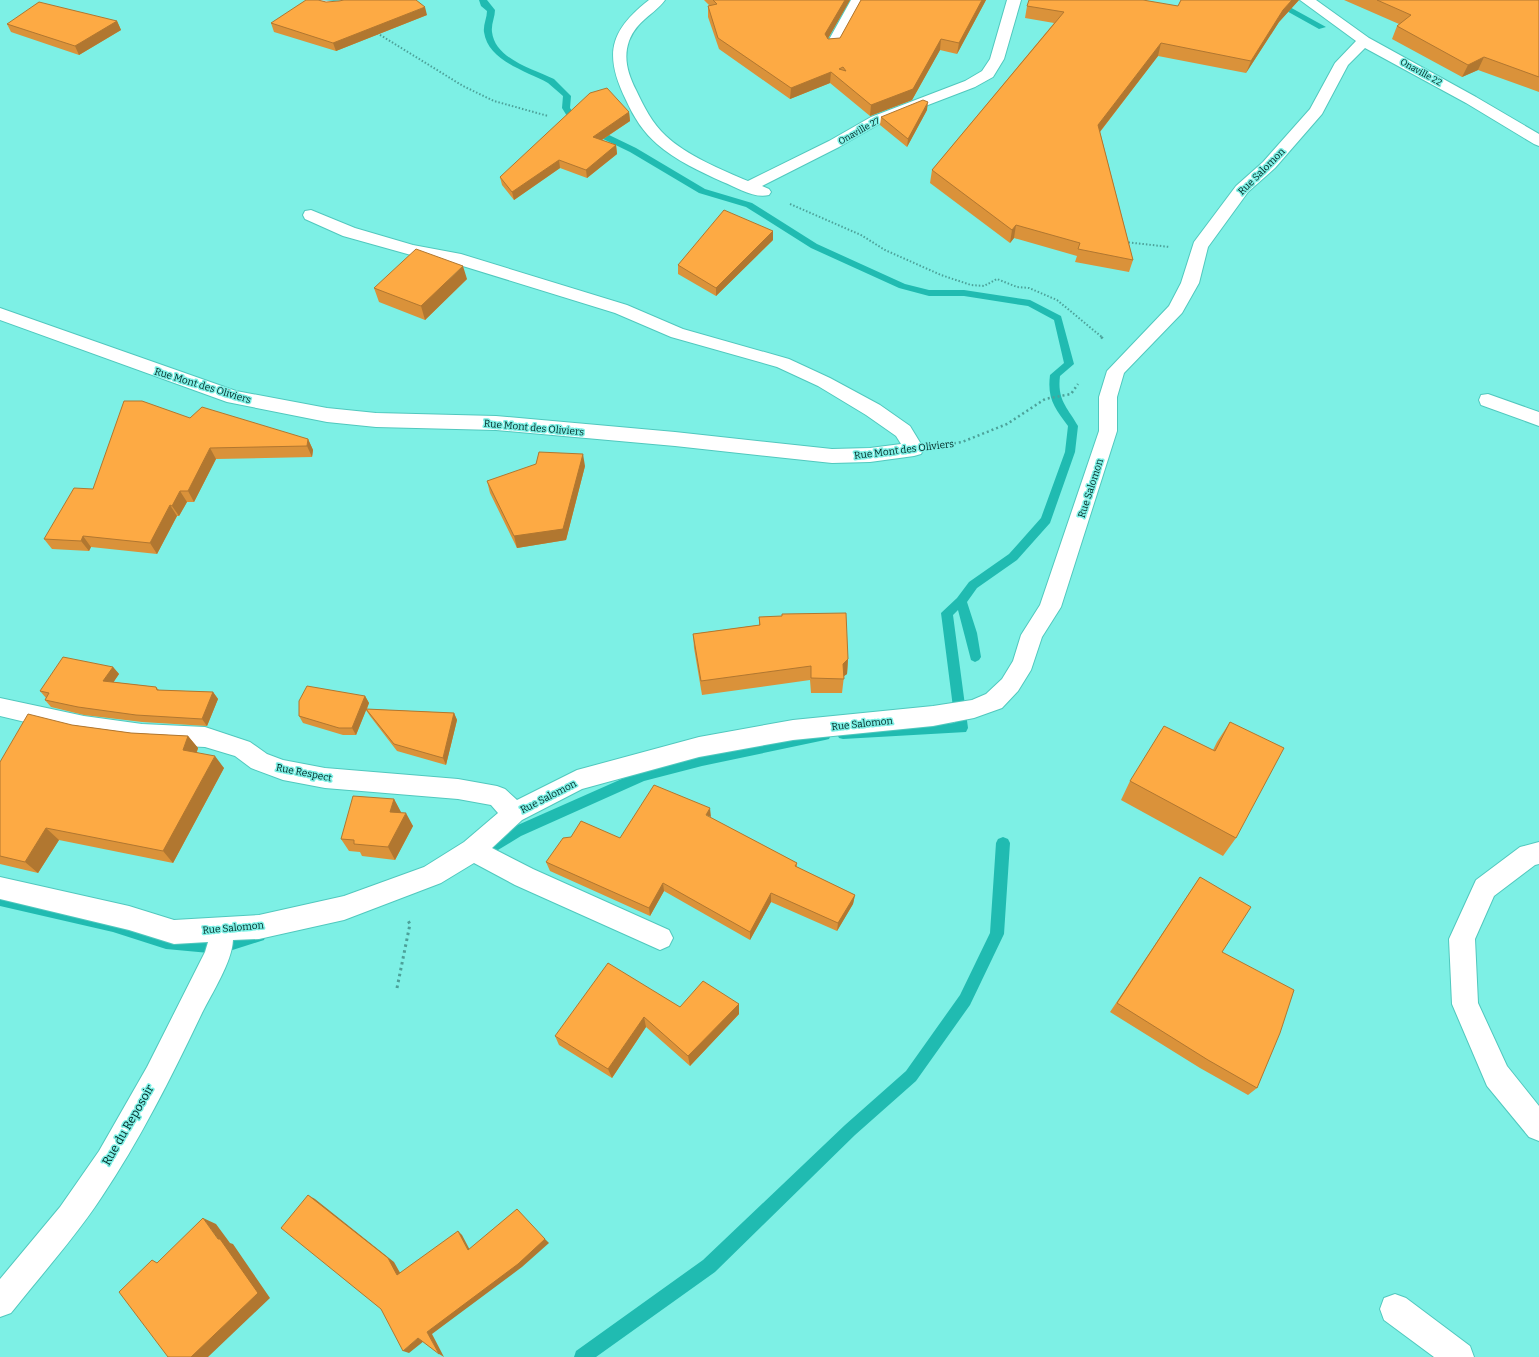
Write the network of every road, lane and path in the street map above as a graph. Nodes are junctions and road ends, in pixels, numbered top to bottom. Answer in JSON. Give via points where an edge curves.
{"nodes":[{"id":1,"x":355,"y":0,"type":"edge"},
{"id":2,"x":658,"y":0,"type":"edge"},
{"id":3,"x":858,"y":0,"type":"edge"},
{"id":4,"x":1014,"y":0,"type":"edge"},
{"id":5,"x":1307,"y":0,"type":"edge"},
{"id":6,"x":326,"y":3,"type":"edge"},
{"id":7,"x":1364,"y":41,"type":"junction"},
{"id":8,"x":833,"y":45,"type":"edge"},
{"id":9,"x":548,"y":116,"type":"dead end"},
{"id":10,"x":1539,"y":141,"type":"edge"},
{"id":11,"x":748,"y":187,"type":"junction"},
{"id":12,"x":766,"y":194,"type":"joint"},
{"id":13,"x":311,"y":215,"type":"dead end"},
{"id":14,"x":1123,"y":242,"type":"edge"},
{"id":15,"x":1200,"y":246,"type":"junction"},
{"id":16,"x":0,"y":314,"type":"edge"},
{"id":17,"x":1116,"y":371,"type":"junction"},
{"id":18,"x":1071,"y":394,"type":"dead end"},
{"id":19,"x":1488,"y":400,"type":"dead end"},
{"id":20,"x":1539,"y":419,"type":"edge"},
{"id":21,"x":914,"y":449,"type":"junction"},
{"id":22,"x":0,"y":707,"type":"edge"},
{"id":23,"x":514,"y":813,"type":"junction"},
{"id":24,"x":473,"y":850,"type":"junction"},
{"id":25,"x":1539,"y":853,"type":"edge"},
{"id":26,"x":0,"y":888,"type":"edge"},
{"id":27,"x":388,"y":893,"type":"junction"},
{"id":28,"x":221,"y":928,"type":"junction"},
{"id":29,"x":660,"y":938,"type":"dead end"},
{"id":30,"x":397,"y":988,"type":"dead end"},
{"id":31,"x":1539,"y":1127,"type":"edge"},
{"id":32,"x":0,"y":1302,"type":"edge"},
{"id":33,"x":1395,"y":1309,"type":"dead end"},
{"id":34,"x":1459,"y":1357,"type":"edge"}],
"edges":[{"from":1,"to":6,"type":"street"},
{"from":2,"to":11,"type":"street","via":[[631,24],[619,58],[638,111],[663,142]]},
{"from":3,"to":8,"type":"street"},
{"from":4,"to":11,"type":"street","name":"Onaville 27","via":[[997,58],[988,74],[970,84],[876,120]]},
{"from":5,"to":7,"type":"street","name":"Onaville 22"},
{"from":6,"to":9,"type":"path","via":[[463,86],[494,101]]},
{"from":7,"to":10,"type":"street","name":"Onaville 22"},
{"from":7,"to":15,"type":"street","name":"Rue Salomon","via":[[1342,63],[1317,111],[1269,165],[1242,188]]},
{"from":11,"to":12,"type":"street"},
{"from":12,"to":17,"type":"path","via":[[861,235],[885,250],[941,275],[971,285],[984,286],[997,279],[1017,287],[1029,288],[1057,300],[1105,338]]},
{"from":13,"to":21,"type":"street","via":[[349,232],[411,250],[455,258],[621,310],[677,333],[783,363],[824,382],[873,410],[903,431]]},
{"from":14,"to":15,"type":"path","via":[[1161,247]]},
{"from":15,"to":17,"type":"street","name":"Rue Salomon","via":[[1190,282],[1176,309]]},
{"from":16,"to":21,"type":"street","name":"Rue Mont des Oliviers","via":[[234,398],[327,416],[496,423],[682,439],[832,456],[870,455]]},
{"from":17,"to":23,"type":"street","name":"Rue Salomon","via":[[1108,397],[1108,431],[1050,608],[1032,635],[1023,664],[1010,685],[994,701],[974,709],[933,716],[793,730],[699,747],[577,780]]},
{"from":18,"to":21,"type":"path","name":"Rue Mont des Oliviers","via":[[1046,399],[1007,424],[962,442]]},
{"from":19,"to":20,"type":"street"},
{"from":22,"to":23,"type":"street","name":"Rue Respect","via":[[84,726],[142,734],[205,737],[242,749],[259,761],[283,770],[318,777],[458,788],[497,796]]},
{"from":23,"to":24,"type":"street","name":"Rue Salomon"},
{"from":24,"to":27,"type":"street","name":"Rue Salomon","via":[[432,875]]},
{"from":24,"to":29,"type":"street","via":[[524,877]]},
{"from":25,"to":31,"type":"street","via":[[1529,855],[1485,888],[1462,939],[1465,1004],[1497,1076]]},
{"from":26,"to":28,"type":"street","name":"Rue Salomon","via":[[129,918],[174,932]]},
{"from":27,"to":28,"type":"street","name":"Rue Salomon","via":[[344,908],[267,925]]},
{"from":27,"to":30,"type":"path","via":[[410,924]]},
{"from":28,"to":32,"type":"street","name":"Rue du Reposoir","via":[[220,947],[214,961],[171,1050],[122,1139],[91,1188]]},
{"from":33,"to":34,"type":"street"}]}
